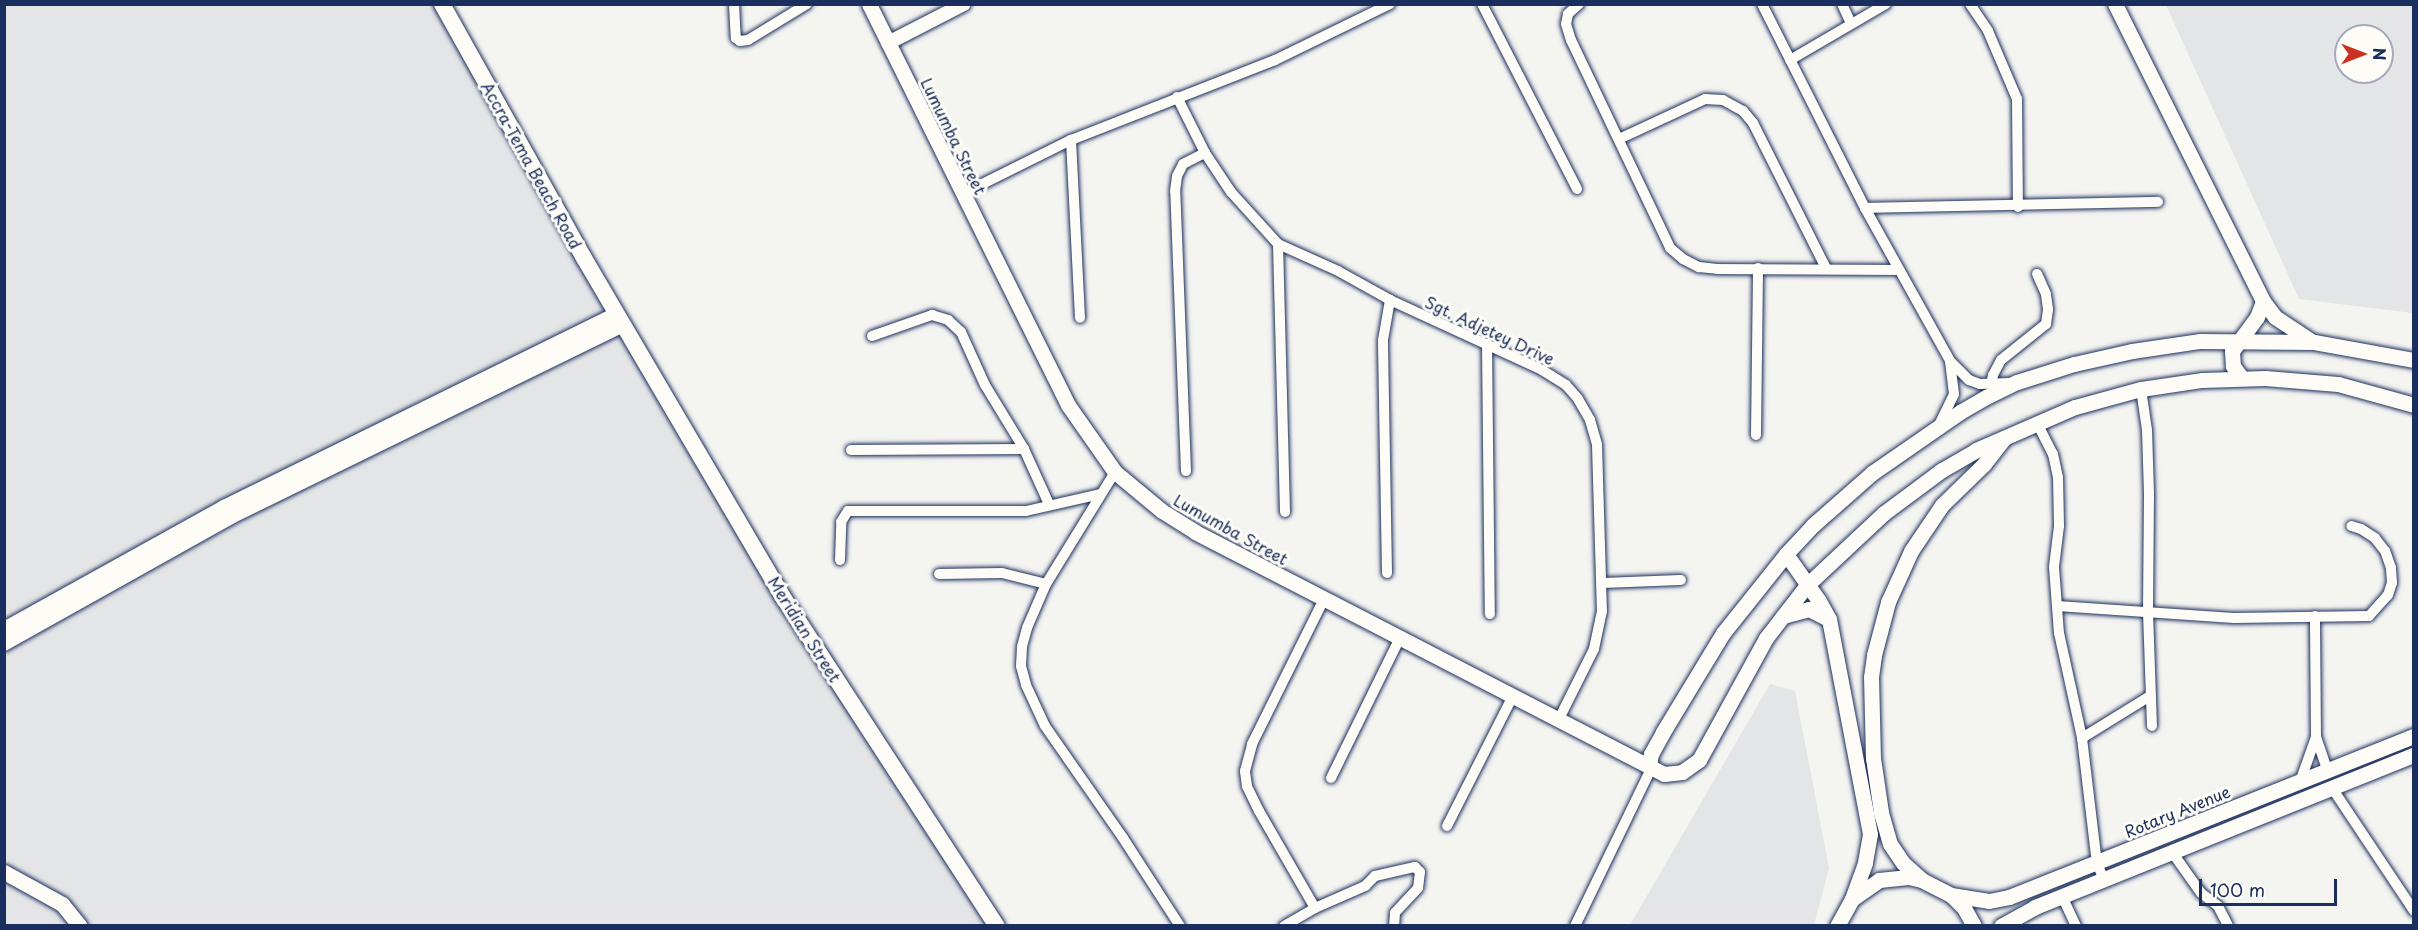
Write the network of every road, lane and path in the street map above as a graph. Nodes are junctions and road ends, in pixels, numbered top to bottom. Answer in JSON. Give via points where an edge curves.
{"nodes":[{"id":1,"x":442,"y":4,"type":"edge"},
{"id":2,"x":734,"y":4,"type":"edge"},
{"id":3,"x":807,"y":4,"type":"edge"},
{"id":4,"x":869,"y":4,"type":"edge"},
{"id":5,"x":964,"y":4,"type":"edge"},
{"id":6,"x":1390,"y":4,"type":"edge"},
{"id":7,"x":1482,"y":4,"type":"edge"},
{"id":8,"x":1579,"y":4,"type":"edge"},
{"id":9,"x":1762,"y":4,"type":"edge"},
{"id":10,"x":1842,"y":4,"type":"edge"},
{"id":11,"x":1886,"y":4,"type":"edge"},
{"id":12,"x":1970,"y":4,"type":"edge"},
{"id":13,"x":2115,"y":4,"type":"edge"},
{"id":14,"x":1851,"y":23,"type":"junction"},
{"id":15,"x":888,"y":43,"type":"junction"},
{"id":16,"x":1790,"y":60,"type":"junction"},
{"id":17,"x":1177,"y":97,"type":"junction"},
{"id":18,"x":1619,"y":139,"type":"junction"},
{"id":19,"x":1071,"y":140,"type":"junction"},
{"id":20,"x":1205,"y":153,"type":"junction"},
{"id":21,"x":1577,"y":189,"type":"dead end"},
{"id":22,"x":962,"y":194,"type":"junction"},
{"id":23,"x":2158,"y":202,"type":"dead end"},
{"id":24,"x":2018,"y":207,"type":"junction"},
{"id":25,"x":1865,"y":208,"type":"junction"},
{"id":26,"x":1278,"y":244,"type":"junction"},
{"id":27,"x":1758,"y":268,"type":"junction"},
{"id":28,"x":1826,"y":268,"type":"junction"},
{"id":29,"x":1898,"y":270,"type":"junction"},
{"id":30,"x":2037,"y":274,"type":"dead end"},
{"id":31,"x":1390,"y":300,"type":"junction"},
{"id":32,"x":2263,"y":301,"type":"junction"},
{"id":33,"x":1080,"y":318,"type":"dead end"},
{"id":34,"x":620,"y":320,"type":"junction"},
{"id":35,"x":872,"y":336,"type":"dead end"},
{"id":36,"x":2207,"y":341,"type":"junction"},
{"id":37,"x":2238,"y":341,"type":"junction"},
{"id":38,"x":2314,"y":342,"type":"junction"},
{"id":39,"x":1487,"y":344,"type":"junction"},
{"id":40,"x":2414,"y":360,"type":"edge"},
{"id":41,"x":1950,"y":361,"type":"junction"},
{"id":42,"x":2241,"y":377,"type":"junction"},
{"id":43,"x":2212,"y":379,"type":"junction"},
{"id":44,"x":2017,"y":382,"type":"junction"},
{"id":45,"x":1991,"y":384,"type":"junction"},
{"id":46,"x":2141,"y":389,"type":"junction"},
{"id":47,"x":2414,"y":405,"type":"edge"},
{"id":48,"x":2037,"y":423,"type":"junction"},
{"id":49,"x":1938,"y":426,"type":"junction"},
{"id":50,"x":1756,"y":435,"type":"dead end"},
{"id":51,"x":2003,"y":440,"type":"junction"},
{"id":52,"x":1024,"y":449,"type":"junction"},
{"id":53,"x":851,"y":450,"type":"dead end"},
{"id":54,"x":1186,"y":471,"type":"dead end"},
{"id":55,"x":1115,"y":472,"type":"junction"},
{"id":56,"x":1100,"y":494,"type":"junction"},
{"id":57,"x":1049,"y":504,"type":"junction"},
{"id":58,"x":1285,"y":512,"type":"dead end"},
{"id":59,"x":2351,"y":526,"type":"dead end"},
{"id":60,"x":1786,"y":554,"type":"junction"},
{"id":61,"x":840,"y":560,"type":"dead end"},
{"id":62,"x":1387,"y":573,"type":"dead end"},
{"id":63,"x":939,"y":574,"type":"dead end"},
{"id":64,"x":1681,"y":580,"type":"dead end"},
{"id":65,"x":1602,"y":583,"type":"junction"},
{"id":66,"x":1047,"y":584,"type":"junction"},
{"id":67,"x":1807,"y":585,"type":"junction"},
{"id":68,"x":1324,"y":599,"type":"junction"},
{"id":69,"x":2057,"y":606,"type":"junction"},
{"id":70,"x":2148,"y":612,"type":"junction"},
{"id":71,"x":1490,"y":614,"type":"dead end"},
{"id":72,"x":1783,"y":616,"type":"junction"},
{"id":73,"x":2315,"y":616,"type":"junction"},
{"id":74,"x":1829,"y":619,"type":"junction"},
{"id":75,"x":4,"y":630,"type":"edge"},
{"id":76,"x":1400,"y":638,"type":"junction"},
{"id":77,"x":4,"y":644,"type":"edge"},
{"id":78,"x":1513,"y":696,"type":"junction"},
{"id":79,"x":2151,"y":696,"type":"junction"},
{"id":80,"x":1559,"y":719,"type":"junction"},
{"id":81,"x":2152,"y":726,"type":"dead end"},
{"id":82,"x":2414,"y":736,"type":"edge"},
{"id":83,"x":2316,"y":737,"type":"junction"},
{"id":84,"x":2082,"y":738,"type":"junction"},
{"id":85,"x":2414,"y":755,"type":"edge"},
{"id":86,"x":1650,"y":767,"type":"junction"},
{"id":87,"x":2328,"y":771,"type":"junction"},
{"id":88,"x":1331,"y":778,"type":"dead end"},
{"id":89,"x":2300,"y":782,"type":"junction"},
{"id":90,"x":2332,"y":788,"type":"junction"},
{"id":91,"x":1447,"y":826,"type":"dead end"},
{"id":92,"x":2172,"y":852,"type":"junction"},
{"id":93,"x":2097,"y":863,"type":"junction"},
{"id":94,"x":4,"y":872,"type":"edge"},
{"id":95,"x":1923,"y":880,"type":"junction"},
{"id":96,"x":2104,"y":880,"type":"junction"},
{"id":97,"x":4,"y":885,"type":"edge"},
{"id":98,"x":41,"y":891,"type":"junction"},
{"id":99,"x":1951,"y":895,"type":"junction"},
{"id":100,"x":2062,"y":896,"type":"junction"},
{"id":101,"x":1852,"y":899,"type":"junction"},
{"id":102,"x":1315,"y":908,"type":"junction"},
{"id":103,"x":2414,"y":911,"type":"edge"},
{"id":104,"x":2022,"y":920,"type":"edge"},
{"id":105,"x":80,"y":926,"type":"edge"},
{"id":106,"x":997,"y":926,"type":"edge"},
{"id":107,"x":1180,"y":926,"type":"edge"},
{"id":108,"x":1284,"y":926,"type":"edge"},
{"id":109,"x":1394,"y":926,"type":"edge"},
{"id":110,"x":1575,"y":926,"type":"edge"},
{"id":111,"x":1837,"y":926,"type":"edge"},
{"id":112,"x":1974,"y":926,"type":"edge"},
{"id":113,"x":2001,"y":926,"type":"edge"},
{"id":114,"x":2076,"y":926,"type":"edge"},
{"id":115,"x":2228,"y":926,"type":"edge"}],
"edges":[{"from":1,"to":34,"type":"main road","name":"Accra-Tema Beach Road"},
{"from":2,"to":3,"type":"street","via":[[736,38],[740,42]]},
{"from":4,"to":15,"type":"main road","name":"Lumumba Street"},
{"from":5,"to":15,"type":"street"},
{"from":6,"to":17,"type":"street","via":[[1275,60]]},
{"from":7,"to":21,"type":"street"},
{"from":8,"to":18,"type":"street","via":[[1568,14],[1566,24]]},
{"from":9,"to":16,"type":"street"},
{"from":10,"to":14,"type":"street"},
{"from":11,"to":14,"type":"street"},
{"from":12,"to":24,"type":"street","via":[[1988,31],[2017,99]]},
{"from":13,"to":32,"type":"main road"},
{"from":14,"to":16,"type":"street"},
{"from":15,"to":22,"type":"main road","name":"Lumumba Street"},
{"from":16,"to":25,"type":"street"},
{"from":17,"to":19,"type":"street"},
{"from":17,"to":20,"type":"street","name":"Sgt. Adjetey Drive"},
{"from":18,"to":27,"type":"street","via":[[1670,248],[1699,267]]},
{"from":18,"to":28,"type":"street","via":[[1705,99],[1723,100],[1743,111],[1753,123]]},
{"from":19,"to":22,"type":"street"},
{"from":19,"to":33,"type":"street"},
{"from":20,"to":26,"type":"street","name":"Sgt. Adjetey Drive","via":[[1231,192]]},
{"from":20,"to":54,"type":"street","via":[[1183,164],[1175,191]]},
{"from":22,"to":55,"type":"main road","name":"Lumumba Street","via":[[1068,405]]},
{"from":23,"to":24,"type":"street"},
{"from":24,"to":25,"type":"street"},
{"from":25,"to":29,"type":"street"},
{"from":26,"to":31,"type":"street","name":"Sgt. Adjetey Drive"},
{"from":26,"to":58,"type":"street"},
{"from":27,"to":28,"type":"street"},
{"from":27,"to":50,"type":"street"},
{"from":28,"to":29,"type":"street"},
{"from":29,"to":41,"type":"street"},
{"from":30,"to":45,"type":"street","via":[[2046,294],[2046,324],[2001,360]]},
{"from":31,"to":39,"type":"street","name":"Sgt. Adjetey Drive"},
{"from":31,"to":62,"type":"street","via":[[1383,340]]},
{"from":32,"to":37,"type":"main road","via":[[2257,317]]},
{"from":32,"to":38,"type":"main road","via":[[2275,317]]},
{"from":34,"to":75,"type":"street","via":[[224,507]]},
{"from":34,"to":77,"type":"street","via":[[231,517]]},
{"from":34,"to":106,"type":"main road","name":"Meridian Street","via":[[783,597]]},
{"from":35,"to":52,"type":"street","via":[[933,315],[948,321],[961,332],[985,385]]},
{"from":36,"to":37,"type":"main road"},
{"from":36,"to":43,"type":"main road","via":[[2216,345],[2223,357],[2223,364]]},
{"from":36,"to":44,"type":"main road","via":[[2132,351]]},
{"from":37,"to":38,"type":"main road"},
{"from":37,"to":42,"type":"main road","via":[[2232,361]]},
{"from":38,"to":40,"type":"main road"},
{"from":39,"to":65,"type":"street","name":"Sgt. Adjetey Drive","via":[[1566,385],[1590,420],[1597,445]]},
{"from":39,"to":71,"type":"street"},
{"from":41,"to":45,"type":"street","via":[[1969,380]]},
{"from":41,"to":49,"type":"street","via":[[1954,394]]},
{"from":42,"to":43,"type":"main road"},
{"from":42,"to":47,"type":"main road","via":[[2338,384]]},
{"from":43,"to":46,"type":"main road"},
{"from":44,"to":45,"type":"street"},
{"from":44,"to":49,"type":"main road"},
{"from":46,"to":48,"type":"main road","via":[[2075,407]]},
{"from":46,"to":70,"type":"street","via":[[2148,483]]},
{"from":48,"to":51,"type":"main road"},
{"from":48,"to":69,"type":"street","via":[[2053,454],[2058,477],[2059,526],[2054,567]]},
{"from":49,"to":60,"type":"main road","via":[[1872,472]]},
{"from":51,"to":67,"type":"main road","via":[[1976,450],[1914,490]]},
{"from":51,"to":95,"type":"main road","via":[[1942,505],[1911,551],[1888,602],[1874,654],[1870,726],[1881,812],[1894,853]]},
{"from":52,"to":53,"type":"street"},
{"from":52,"to":57,"type":"street"},
{"from":55,"to":56,"type":"street"},
{"from":55,"to":68,"type":"main road","name":"Lumumba Street","via":[[1155,506],[1195,532]]},
{"from":56,"to":57,"type":"street"},
{"from":56,"to":66,"type":"street"},
{"from":57,"to":61,"type":"street","via":[[1026,511],[848,511],[841,522]]},
{"from":59,"to":73,"type":"street","via":[[2375,538],[2385,551],[2391,568],[2388,595],[2369,616]]},
{"from":60,"to":67,"type":"main road"},
{"from":60,"to":86,"type":"main road","via":[[1723,633],[1651,754]]},
{"from":63,"to":66,"type":"street","via":[[1002,573]]},
{"from":64,"to":65,"type":"street"},
{"from":65,"to":80,"type":"street","name":"Sgt. Adjetey Drive","via":[[1600,630],[1594,649]]},
{"from":66,"to":107,"type":"street","via":[[1022,647],[1026,685],[1045,726]]},
{"from":67,"to":72,"type":"main road"},
{"from":67,"to":74,"type":"main road"},
{"from":68,"to":76,"type":"main road","name":"Lumumba Street"},
{"from":68,"to":102,"type":"street","via":[[1252,744],[1245,771],[1247,786]]},
{"from":69,"to":70,"type":"street"},
{"from":69,"to":84,"type":"street","via":[[2059,633]]},
{"from":70,"to":73,"type":"street","via":[[2234,618]]},
{"from":70,"to":79,"type":"street"},
{"from":72,"to":74,"type":"main road","via":[[1809,609]]},
{"from":72,"to":86,"type":"main road","via":[[1766,638],[1699,760],[1674,774]]},
{"from":73,"to":83,"type":"street"},
{"from":74,"to":101,"type":"main road","via":[[1870,834]]},
{"from":76,"to":78,"type":"main road","name":"Lumumba Street"},
{"from":76,"to":88,"type":"street"},
{"from":78,"to":80,"type":"main road","name":"Lumumba Street"},
{"from":78,"to":91,"type":"street"},
{"from":79,"to":81,"type":"street"},
{"from":79,"to":84,"type":"street"},
{"from":80,"to":86,"type":"main road","name":"Lumumba Street"},
{"from":82,"to":87,"type":"main road","name":"Rotary Avenue"},
{"from":83,"to":87,"type":"street"},
{"from":83,"to":89,"type":"street"},
{"from":84,"to":93,"type":"street"},
{"from":85,"to":90,"type":"main road"},
{"from":86,"to":110,"type":"street"},
{"from":87,"to":89,"type":"main road","name":"Rotary Avenue"},
{"from":89,"to":93,"type":"main road","name":"Rotary Avenue"},
{"from":90,"to":92,"type":"main road"},
{"from":90,"to":103,"type":"street"},
{"from":92,"to":96,"type":"main road"},
{"from":92,"to":115,"type":"street","via":[[2201,893],[2218,906]]},
{"from":93,"to":96,"type":"street"},
{"from":93,"to":99,"type":"main road","name":"Rotary Avenue","via":[[1999,900]]},
{"from":94,"to":98,"type":"main road"},
{"from":95,"to":99,"type":"main road"},
{"from":95,"to":101,"type":"main road","via":[[1880,880]]},
{"from":96,"to":100,"type":"main road"},
{"from":97,"to":98,"type":"main road"},
{"from":98,"to":105,"type":"main road","via":[[62,904]]},
{"from":99,"to":112,"type":"main road"},
{"from":100,"to":104,"type":"main road"},
{"from":100,"to":114,"type":"street"},
{"from":101,"to":111,"type":"main road"},
{"from":102,"to":108,"type":"street"},
{"from":102,"to":109,"type":"street","via":[[1365,886],[1375,876],[1415,867],[1421,881],[1395,913]]},
{"from":104,"to":113,"type":"main road"}]}
